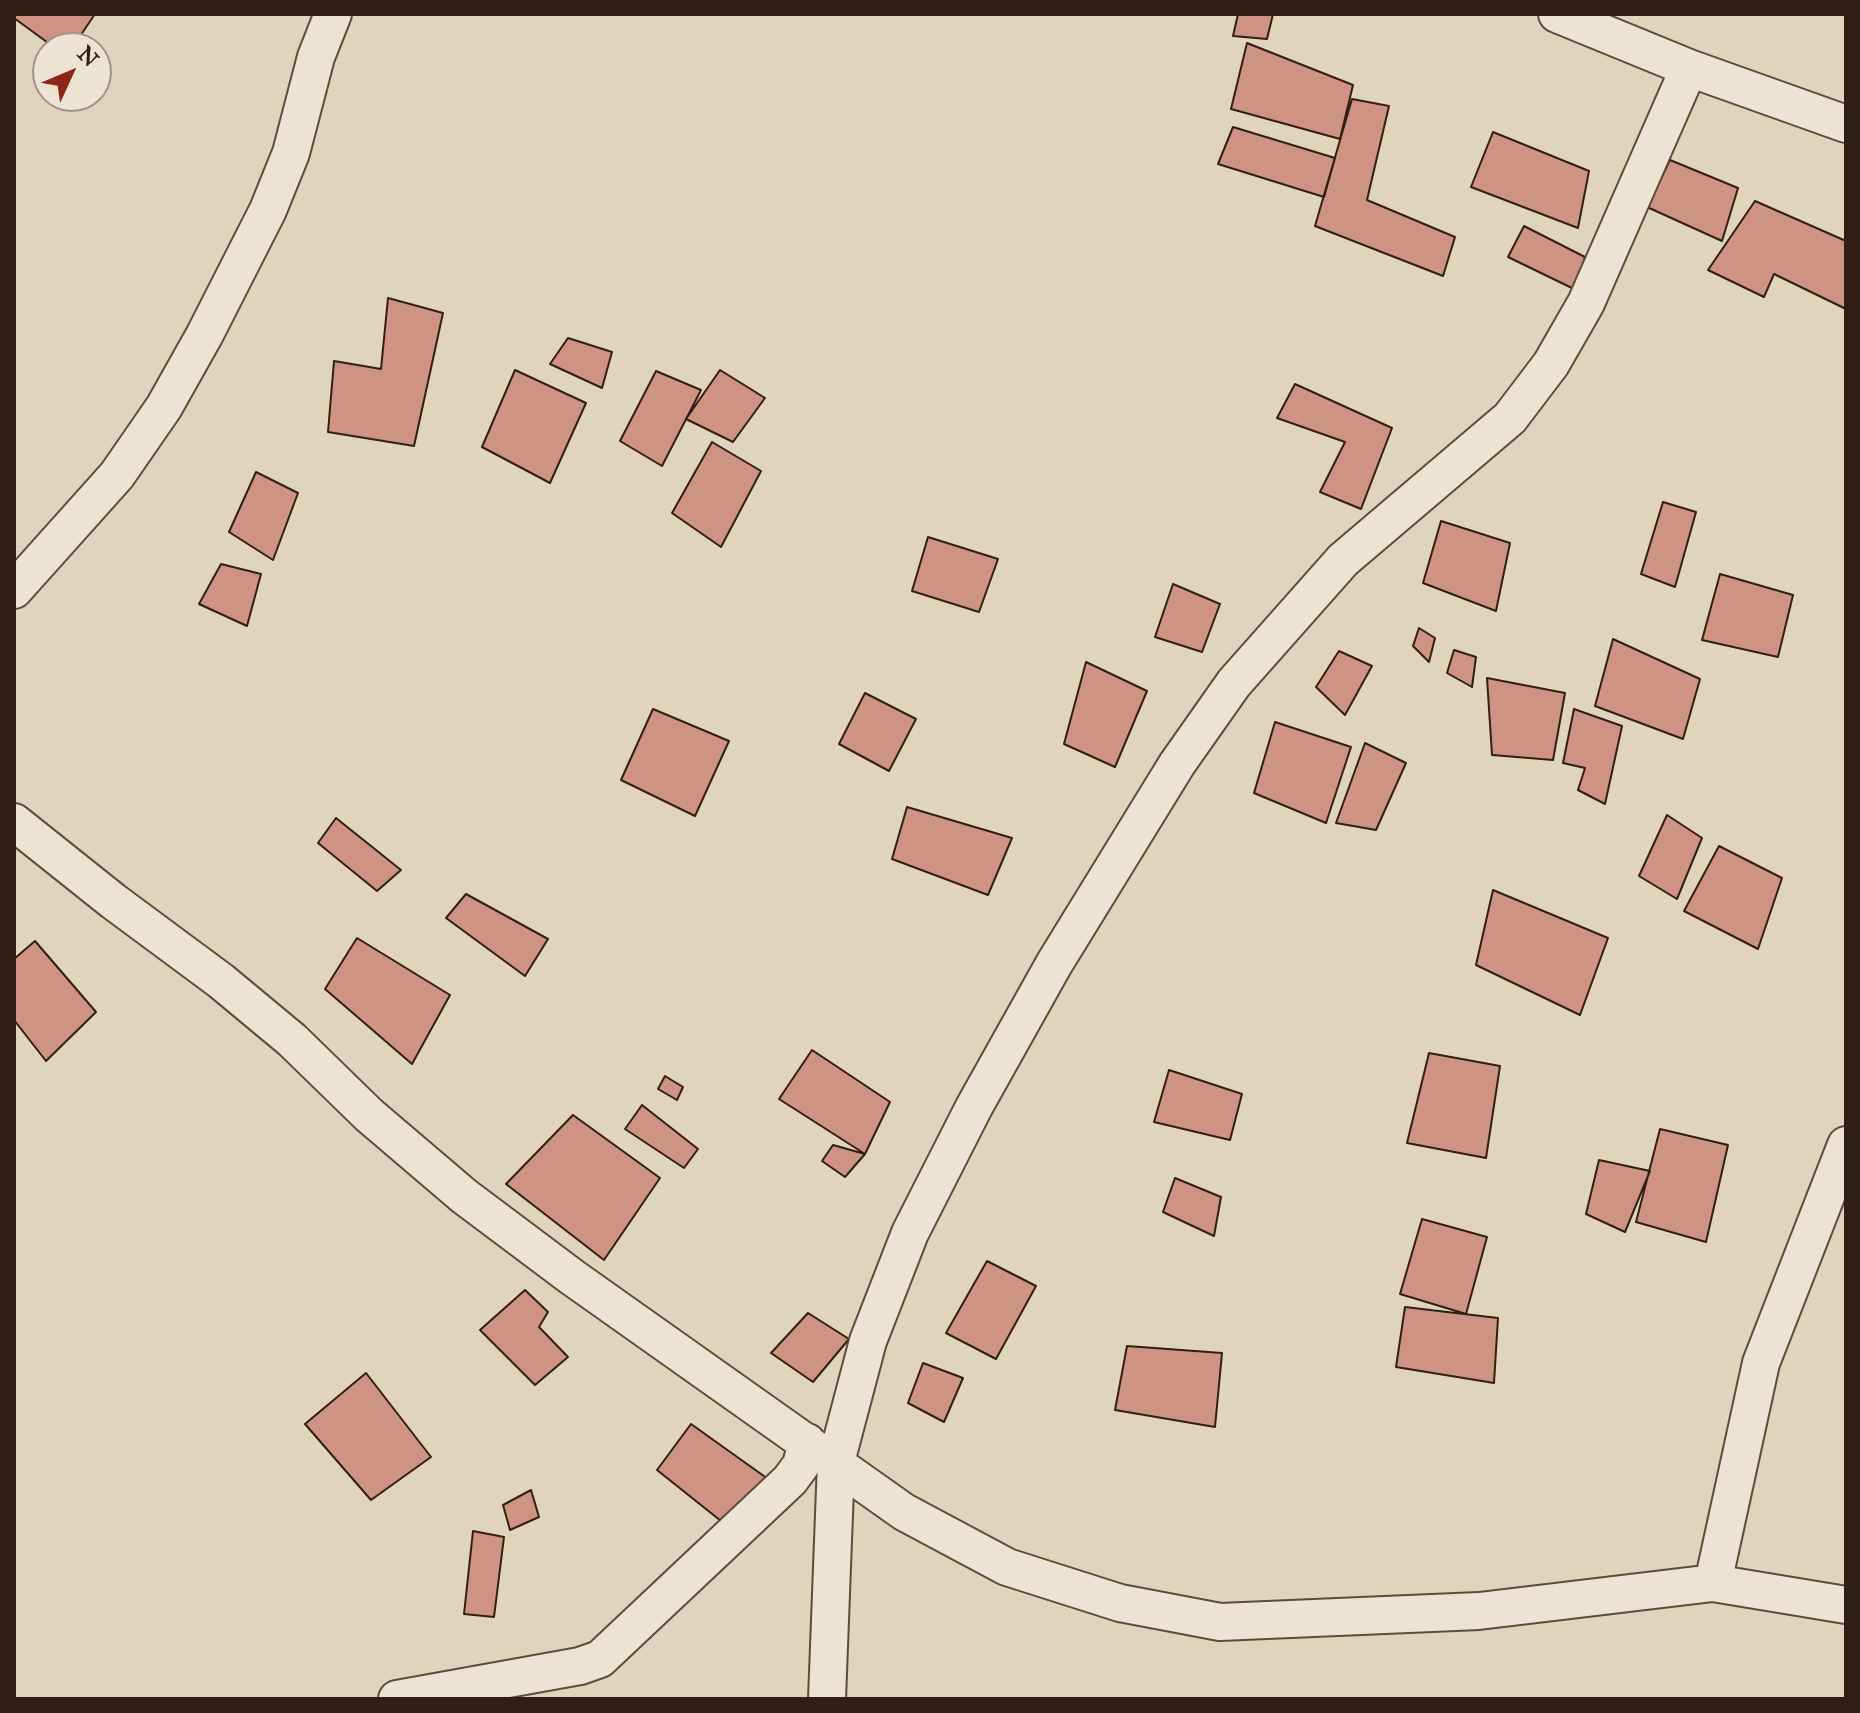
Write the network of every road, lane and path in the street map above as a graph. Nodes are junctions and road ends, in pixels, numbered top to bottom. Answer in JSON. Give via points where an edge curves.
{"nodes":[{"id":1,"x":333,"y":14,"type":"edge"},
{"id":2,"x":1557,"y":14,"type":"edge"},
{"id":3,"x":1689,"y":68,"type":"junction"},
{"id":4,"x":1846,"y":124,"type":"edge"},
{"id":5,"x":14,"y":590,"type":"edge"},
{"id":6,"x":14,"y":822,"type":"edge"},
{"id":7,"x":1846,"y":1145,"type":"edge"},
{"id":8,"x":822,"y":1452,"type":"junction"},
{"id":9,"x":1713,"y":1583,"type":"junction"},
{"id":10,"x":1846,"y":1605,"type":"edge"},
{"id":11,"x":397,"y":1699,"type":"edge"},
{"id":12,"x":827,"y":1699,"type":"edge"}],
"edges":[{"from":1,"to":5,"type":"street","via":[[280,181],[212,321],[164,407],[117,475]]},
{"from":2,"to":3,"type":"street"},
{"from":3,"to":4,"type":"street"},
{"from":3,"to":8,"type":"street","via":[[1586,303],[1551,364],[1510,418],[1343,560],[1234,683],[1177,764],[974,1107],[910,1233]]},
{"from":6,"to":8,"type":"street","via":[[292,1040],[464,1196]]},
{"from":7,"to":9,"type":"street","via":[[1761,1363]]},
{"from":8,"to":9,"type":"street","via":[[904,1512],[1007,1567],[1120,1603],[1220,1622],[1479,1611]]},
{"from":8,"to":11,"type":"street","via":[[801,1465],[600,1659]]},
{"from":8,"to":12,"type":"street"},
{"from":9,"to":10,"type":"street"}]}
